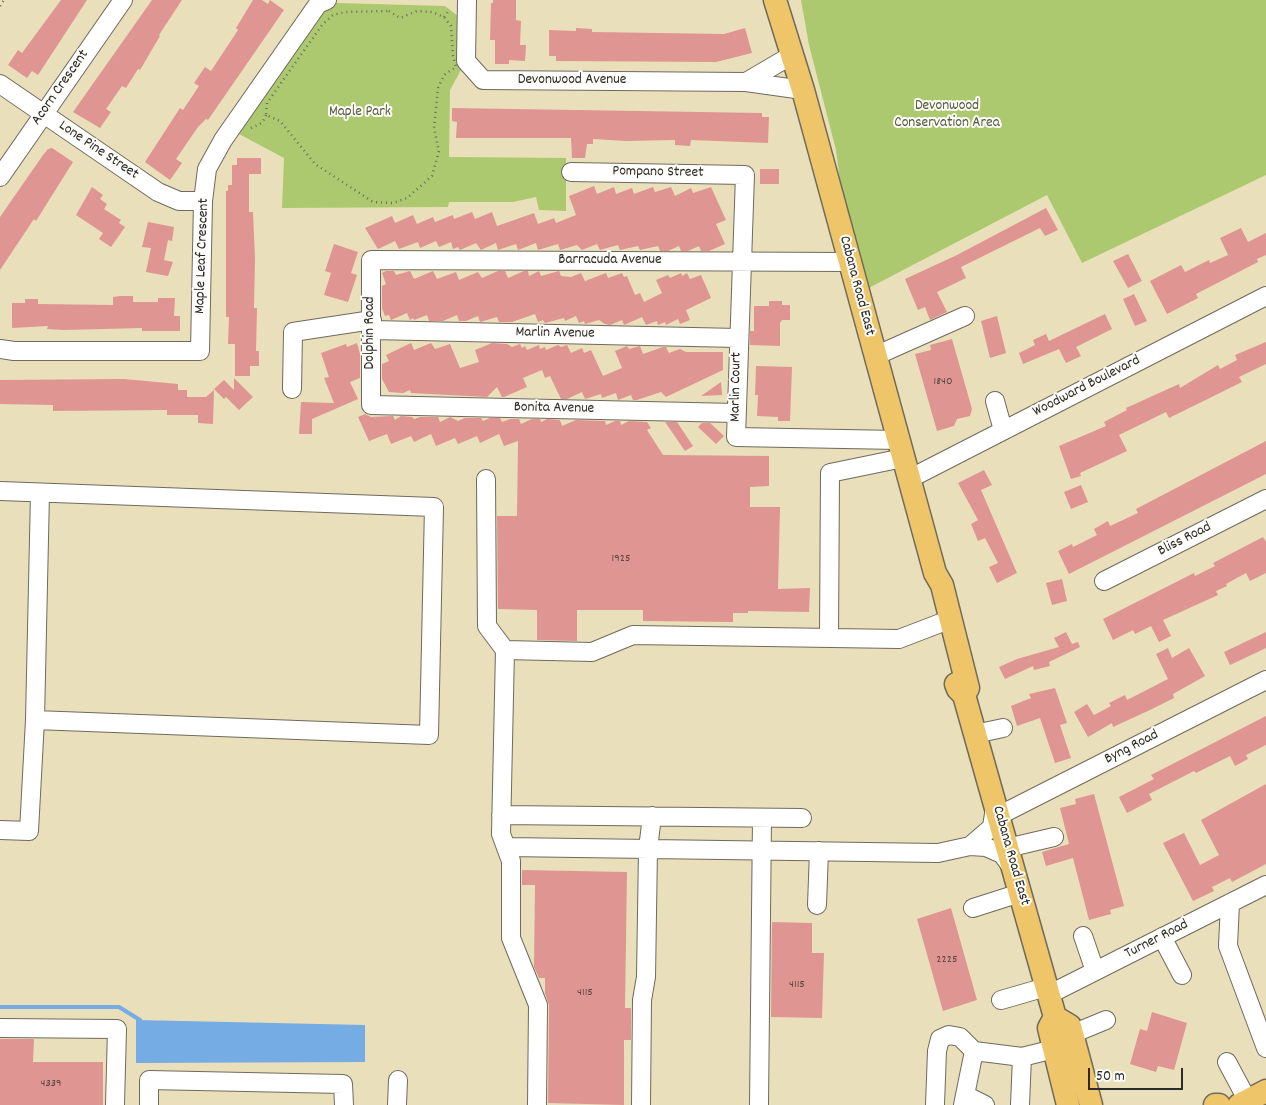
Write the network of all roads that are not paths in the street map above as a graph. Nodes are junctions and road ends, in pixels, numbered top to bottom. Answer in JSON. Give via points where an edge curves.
{"nodes":[{"id":1,"x":123,"y":0,"type":"edge"},
{"id":2,"x":327,"y":0,"type":"edge"},
{"id":3,"x":467,"y":0,"type":"edge"},
{"id":4,"x":775,"y":0,"type":"edge"},
{"id":5,"x":790,"y":0,"type":"edge"},
{"id":6,"x":792,"y":55,"type":"junction"},
{"id":7,"x":746,"y":82,"type":"junction"},
{"id":8,"x":0,"y":84,"type":"edge"},
{"id":9,"x":803,"y":90,"type":"junction"},
{"id":10,"x":44,"y":114,"type":"junction"},
{"id":11,"x":571,"y":172,"type":"dead end"},
{"id":12,"x":746,"y":175,"type":"joint"},
{"id":13,"x":0,"y":177,"type":"edge"},
{"id":14,"x":203,"y":201,"type":"junction"},
{"id":15,"x":371,"y":260,"type":"joint"},
{"id":16,"x":741,"y":261,"type":"junction"},
{"id":17,"x":849,"y":262,"type":"junction"},
{"id":18,"x":1266,"y":296,"type":"edge"},
{"id":19,"x":965,"y":316,"type":"dead end"},
{"id":20,"x":372,"y":325,"type":"junction"},
{"id":21,"x":738,"y":338,"type":"junction"},
{"id":22,"x":0,"y":349,"type":"edge"},
{"id":23,"x":875,"y":356,"type":"junction"},
{"id":24,"x":292,"y":389,"type":"dead end"},
{"id":25,"x":995,"y":401,"type":"dead end"},
{"id":26,"x":371,"y":405,"type":"joint"},
{"id":27,"x":736,"y":413,"type":"junction"},
{"id":28,"x":1003,"y":430,"type":"junction"},
{"id":29,"x":903,"y":459,"type":"junction"},
{"id":30,"x":486,"y":479,"type":"dead end"},
{"id":31,"x":0,"y":491,"type":"edge"},
{"id":32,"x":40,"y":493,"type":"junction"},
{"id":33,"x":1266,"y":499,"type":"edge"},
{"id":34,"x":1104,"y":581,"type":"dead end"},
{"id":35,"x":946,"y":621,"type":"junction"},
{"id":36,"x":829,"y":638,"type":"junction"},
{"id":37,"x":505,"y":650,"type":"junction"},
{"id":38,"x":1266,"y":680,"type":"edge"},
{"id":39,"x":35,"y":720,"type":"junction"},
{"id":40,"x":1003,"y":728,"type":"dead end"},
{"id":41,"x":975,"y":734,"type":"junction"},
{"id":42,"x":997,"y":811,"type":"junction"},
{"id":43,"x":502,"y":815,"type":"junction"},
{"id":44,"x":652,"y":816,"type":"junction"},
{"id":45,"x":762,"y":818,"type":"junction"},
{"id":46,"x":802,"y":818,"type":"dead end"},
{"id":47,"x":0,"y":830,"type":"edge"},
{"id":48,"x":1054,"y":837,"type":"dead end"},
{"id":49,"x":970,"y":846,"type":"junction"},
{"id":50,"x":506,"y":847,"type":"junction"},
{"id":51,"x":1007,"y":848,"type":"junction"},
{"id":52,"x":648,"y":849,"type":"junction"},
{"id":53,"x":762,"y":850,"type":"junction"},
{"id":54,"x":819,"y":851,"type":"junction"},
{"id":55,"x":1013,"y":870,"type":"junction"},
{"id":56,"x":1266,"y":885,"type":"edge"},
{"id":57,"x":1020,"y":893,"type":"junction"},
{"id":58,"x":1230,"y":903,"type":"junction"},
{"id":59,"x":817,"y":906,"type":"dead end"},
{"id":60,"x":973,"y":908,"type":"dead end"},
{"id":61,"x":1083,"y":936,"type":"dead end"},
{"id":62,"x":1162,"y":937,"type":"junction"},
{"id":63,"x":1095,"y":972,"type":"junction"},
{"id":64,"x":1182,"y":976,"type":"dead end"},
{"id":65,"x":1047,"y":991,"type":"junction"},
{"id":66,"x":1000,"y":1000,"type":"dead end"},
{"id":67,"x":1055,"y":1017,"type":"junction"},
{"id":68,"x":1106,"y":1020,"type":"dead end"},
{"id":69,"x":0,"y":1028,"type":"edge"},
{"id":70,"x":1072,"y":1034,"type":"junction"},
{"id":71,"x":1266,"y":1048,"type":"edge"},
{"id":72,"x":1054,"y":1049,"type":"junction"},
{"id":73,"x":974,"y":1051,"type":"junction"},
{"id":74,"x":1022,"y":1057,"type":"junction"},
{"id":75,"x":1227,"y":1062,"type":"dead end"},
{"id":76,"x":398,"y":1080,"type":"dead end"},
{"id":77,"x":964,"y":1100,"type":"edge"},
{"id":78,"x":1251,"y":1100,"type":"edge"},
{"id":79,"x":938,"y":1103,"type":"edge"},
{"id":80,"x":116,"y":1105,"type":"edge"},
{"id":81,"x":149,"y":1105,"type":"edge"},
{"id":82,"x":344,"y":1105,"type":"edge"},
{"id":83,"x":397,"y":1105,"type":"edge"},
{"id":84,"x":537,"y":1105,"type":"edge"},
{"id":85,"x":640,"y":1105,"type":"edge"},
{"id":86,"x":759,"y":1105,"type":"edge"},
{"id":87,"x":985,"y":1105,"type":"edge"},
{"id":88,"x":1020,"y":1105,"type":"edge"},
{"id":89,"x":1068,"y":1105,"type":"edge"},
{"id":90,"x":1091,"y":1105,"type":"edge"},
{"id":91,"x":1215,"y":1105,"type":"edge"},
{"id":92,"x":1219,"y":1105,"type":"edge"}],
"edges":[{"from":1,"to":10,"type":"street","name":"Acorn Crescent"},
{"from":2,"to":14,"type":"street","name":"Maple Leaf Crescent","via":[[318,4],[222,140],[207,169]]},
{"from":3,"to":7,"type":"street","name":"Devonwood Avenue","via":[[466,61],[483,80]]},
{"from":4,"to":6,"type":"main road","name":"Cabana Road East"},
{"from":5,"to":9,"type":"main road"},
{"from":6,"to":7,"type":"street"},
{"from":6,"to":9,"type":"main road","name":"Cabana Road East"},
{"from":7,"to":9,"type":"street","name":"Devonwood Avenue"},
{"from":8,"to":10,"type":"street","name":"Lone Pine Street"},
{"from":9,"to":17,"type":"main road","name":"Cabana Road East"},
{"from":10,"to":13,"type":"street","name":"Acorn Crescent"},
{"from":10,"to":14,"type":"street","name":"Lone Pine Street","via":[[158,192],[179,201]]},
{"from":11,"to":12,"type":"street","name":"Pompano Street"},
{"from":12,"to":16,"type":"street","name":"Marlin Court"},
{"from":14,"to":22,"type":"street","name":"Maple Leaf Crescent","via":[[200,352]]},
{"from":15,"to":16,"type":"street","name":"Barracuda Avenue"},
{"from":15,"to":20,"type":"street","name":"Dolphin Road"},
{"from":16,"to":17,"type":"street","name":"Barracuda Avenue"},
{"from":16,"to":21,"type":"street","name":"Marlin Court"},
{"from":17,"to":23,"type":"main road","name":"Cabana Road East"},
{"from":18,"to":28,"type":"street","name":"Woodward Boulevard"},
{"from":19,"to":23,"type":"street"},
{"from":20,"to":21,"type":"street","name":"Marlin Avenue"},
{"from":20,"to":24,"type":"street","name":"Marlin Avenue","via":[[293,332]]},
{"from":20,"to":26,"type":"street","name":"Dolphin Road"},
{"from":21,"to":27,"type":"street","name":"Marlin Court"},
{"from":23,"to":29,"type":"main road","name":"Cabana Road East"},
{"from":25,"to":28,"type":"street"},
{"from":26,"to":27,"type":"street","name":"Bonita Avenue"},
{"from":27,"to":29,"type":"street","name":"Marlin Court","via":[[736,438]]},
{"from":28,"to":29,"type":"street","name":"Woodward Boulevard"},
{"from":29,"to":35,"type":"main road","name":"Cabana Road East","via":[[935,573],[932,588]]},
{"from":29,"to":36,"type":"street","via":[[830,473]]},
{"from":30,"to":37,"type":"street","via":[[487,626]]},
{"from":31,"to":32,"type":"street"},
{"from":32,"to":39,"type":"street"},
{"from":32,"to":39,"type":"street","via":[[434,508],[429,735]]},
{"from":33,"to":34,"type":"street","name":"Bliss Road"},
{"from":35,"to":36,"type":"street","via":[[899,639]]},
{"from":35,"to":41,"type":"main road","name":"Cabana Road East","via":[[958,690],[964,695]]},
{"from":36,"to":37,"type":"street","via":[[633,635],[592,652]]},
{"from":37,"to":43,"type":"street"},
{"from":38,"to":42,"type":"street","name":"Byng Road"},
{"from":39,"to":47,"type":"street","via":[[29,832]]},
{"from":40,"to":41,"type":"street"},
{"from":41,"to":42,"type":"main road","name":"Cabana Road East"},
{"from":42,"to":49,"type":"street","via":[[992,827]]},
{"from":42,"to":51,"type":"main road","name":"Cabana Road East"},
{"from":43,"to":44,"type":"street"},
{"from":43,"to":50,"type":"street","via":[[501,834]]},
{"from":44,"to":45,"type":"street"},
{"from":44,"to":52,"type":"street"},
{"from":45,"to":46,"type":"street"},
{"from":45,"to":53,"type":"street"},
{"from":48,"to":51,"type":"street"},
{"from":49,"to":54,"type":"street","via":[[938,853]]},
{"from":49,"to":55,"type":"street","via":[[986,847],[1002,854]]},
{"from":50,"to":52,"type":"street"},
{"from":50,"to":84,"type":"street","via":[[511,860],[511,938],[538,1005]]},
{"from":51,"to":55,"type":"main road","name":"Cabana Road East"},
{"from":52,"to":53,"type":"street"},
{"from":52,"to":85,"type":"street"},
{"from":53,"to":54,"type":"street"},
{"from":53,"to":86,"type":"street"},
{"from":54,"to":59,"type":"street"},
{"from":55,"to":57,"type":"main road","name":"Cabana Road East"},
{"from":56,"to":58,"type":"street","name":"Turner Road"},
{"from":57,"to":60,"type":"street"},
{"from":57,"to":65,"type":"main road","name":"Cabana Road East"},
{"from":58,"to":62,"type":"street","name":"Turner Road","via":[[1188,918]]},
{"from":58,"to":71,"type":"street","via":[[1228,946]]},
{"from":61,"to":63,"type":"street"},
{"from":62,"to":63,"type":"street","name":"Turner Road"},
{"from":62,"to":64,"type":"street"},
{"from":63,"to":65,"type":"street","name":"Turner Road"},
{"from":65,"to":66,"type":"street","name":"Turner Road"},
{"from":65,"to":67,"type":"main road","name":"Cabana Road East"},
{"from":67,"to":70,"type":"main road","name":"Cabana Road East","via":[[1070,1026]]},
{"from":67,"to":72,"type":"main road","name":"Cabana Road East","via":[[1048,1028]]},
{"from":68,"to":70,"type":"street"},
{"from":69,"to":80,"type":"street","via":[[117,1029]]},
{"from":70,"to":90,"type":"main road","name":"Cabana Road East"},
{"from":72,"to":74,"type":"street"},
{"from":72,"to":89,"type":"main road","name":"Cabana Road East"},
{"from":73,"to":74,"type":"street"},
{"from":73,"to":77,"type":"street"},
{"from":73,"to":79,"type":"street","via":[[960,1037],[949,1035],[940,1040],[936,1051]]},
{"from":74,"to":88,"type":"street"},
{"from":75,"to":78,"type":"street"},
{"from":76,"to":83,"type":"street"},
{"from":77,"to":87,"type":"street"},
{"from":81,"to":82,"type":"street","via":[[149,1080],[344,1084]]},
{"from":91,"to":92,"type":"main road"}]}
